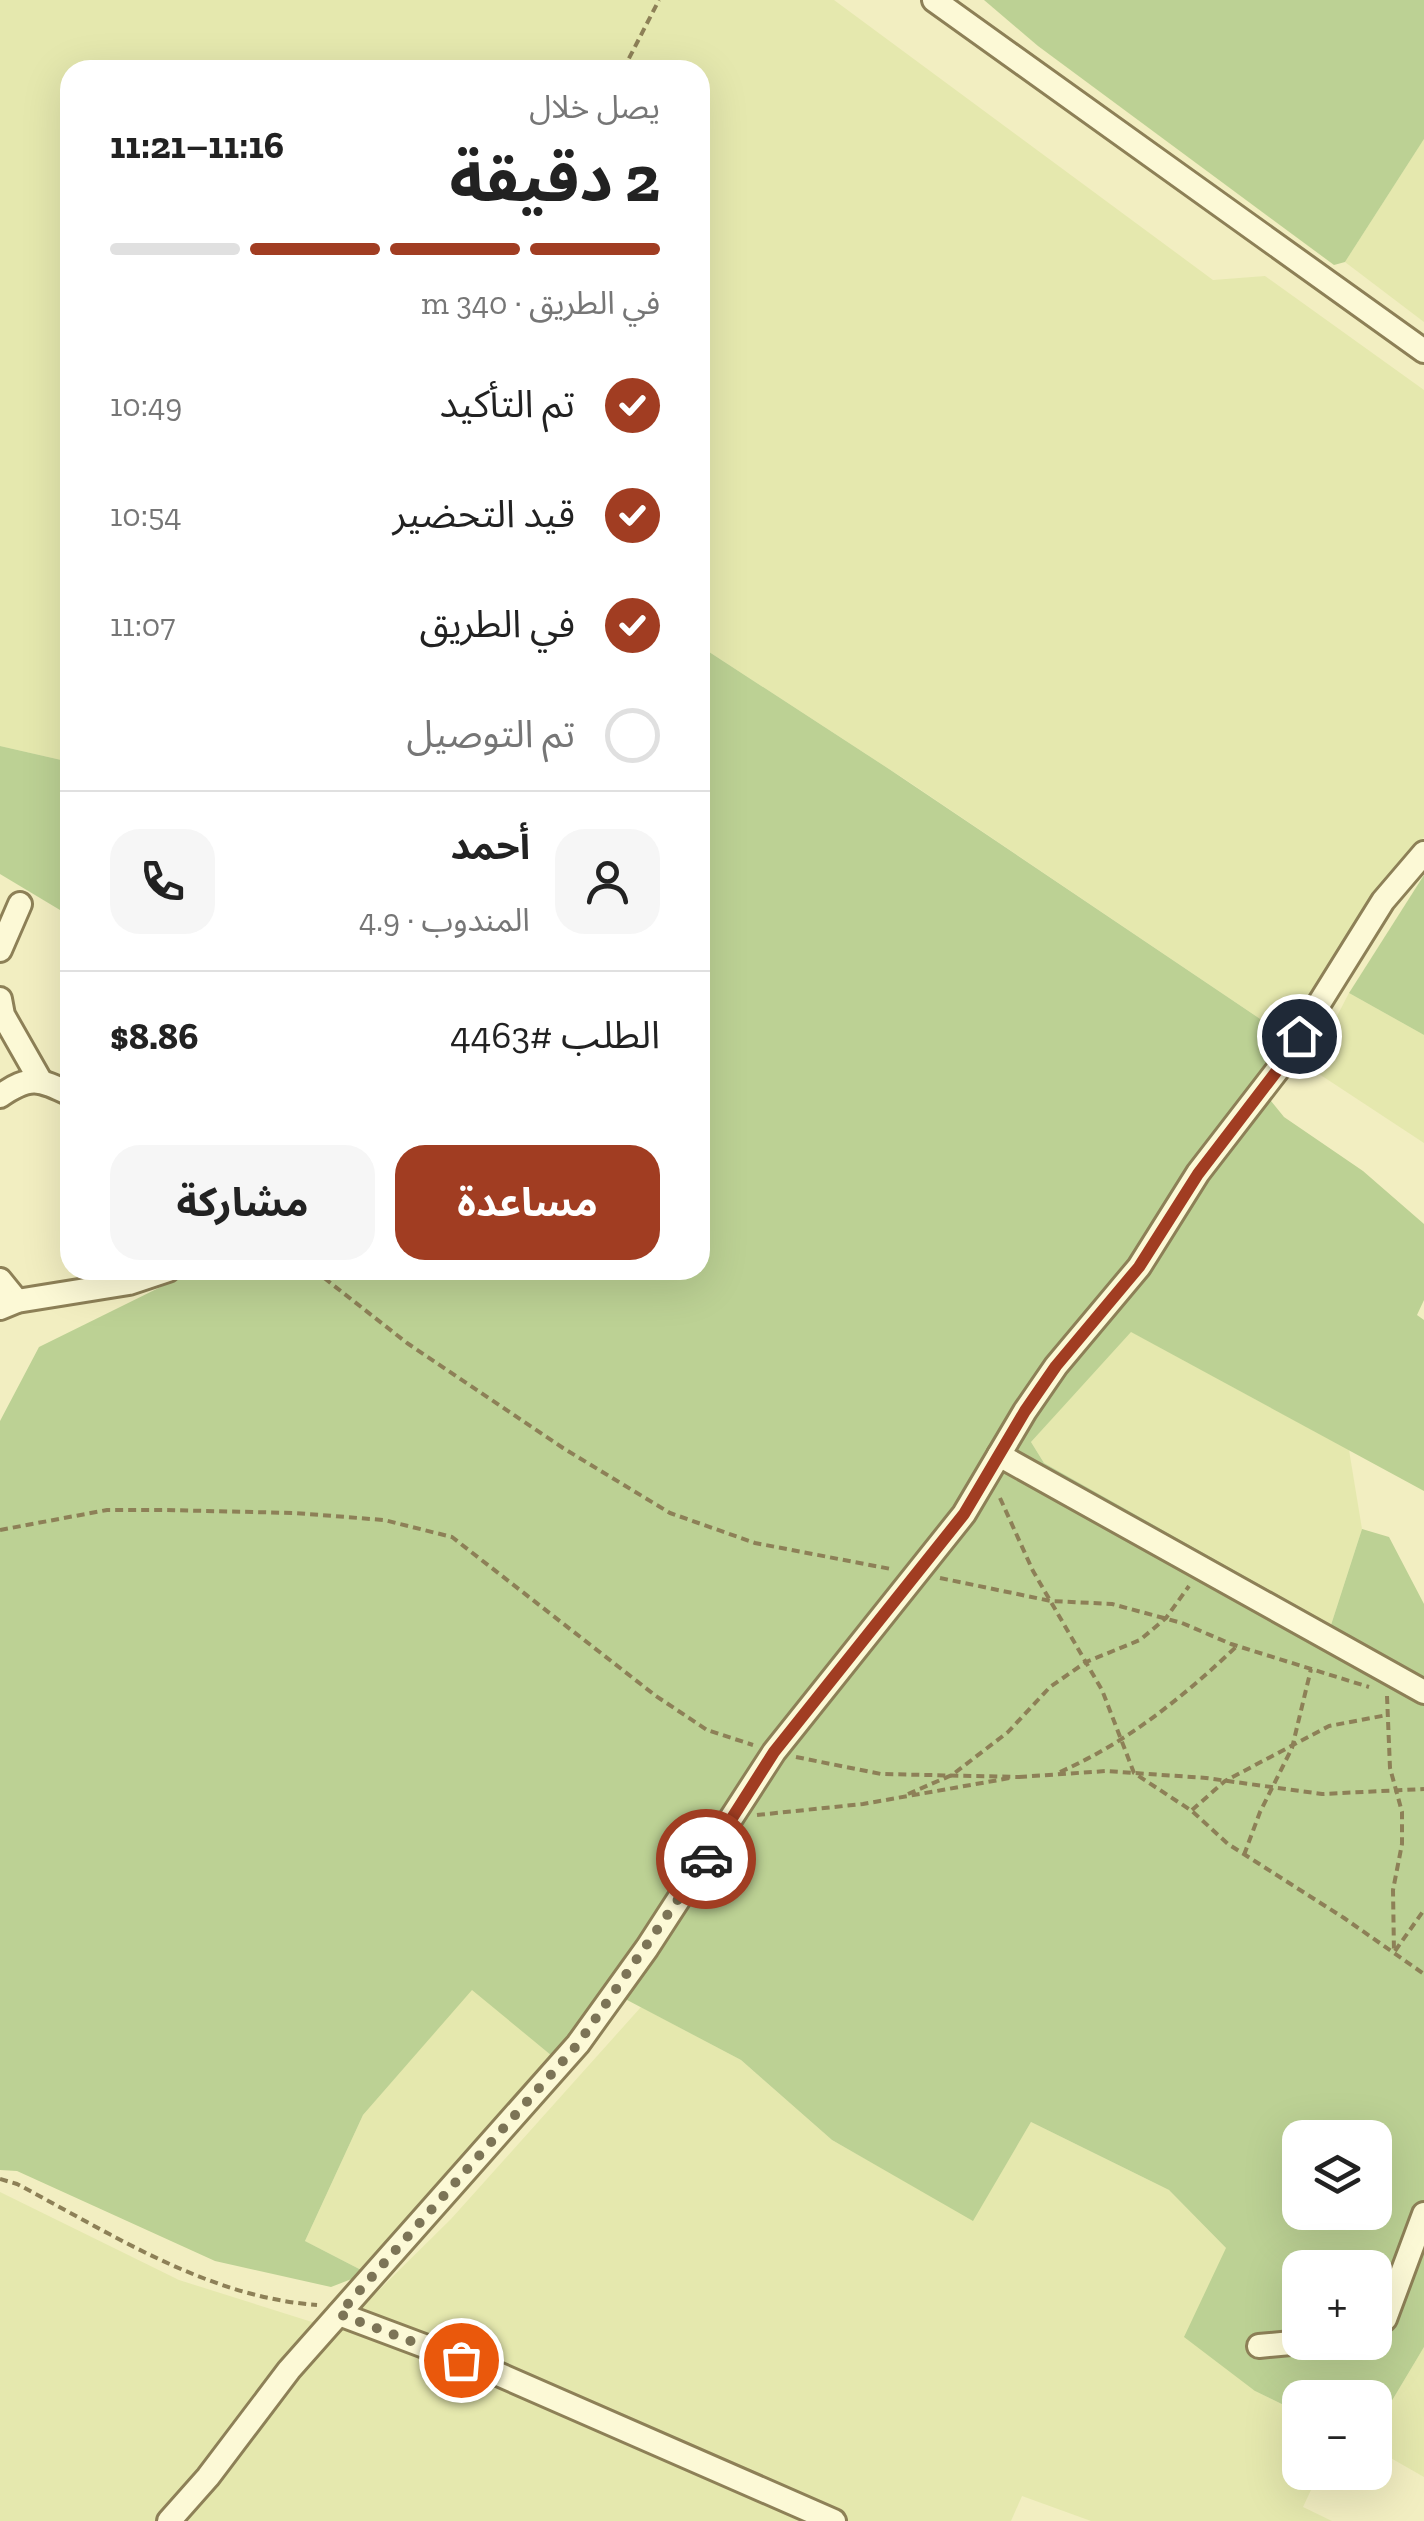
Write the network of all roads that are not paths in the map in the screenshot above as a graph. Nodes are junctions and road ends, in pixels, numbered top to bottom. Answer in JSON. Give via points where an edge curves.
{"nodes":[{"id":1,"x":934,"y":0,"type":"edge"},
{"id":2,"x":1424,"y":351,"type":"edge"},
{"id":3,"x":1424,"y":853,"type":"edge"},
{"id":4,"x":20,"y":904,"type":"dead end"},
{"id":5,"x":0,"y":950,"type":"edge"},
{"id":6,"x":0,"y":999,"type":"edge"},
{"id":7,"x":40,"y":1080,"type":"junction"},
{"id":8,"x":60,"y":1089,"type":"edge"},
{"id":9,"x":0,"y":1096,"type":"edge"},
{"id":10,"x":0,"y":1280,"type":"edge"},
{"id":11,"x":139,"y":1280,"type":"edge"},
{"id":12,"x":9,"y":1305,"type":"edge"},
{"id":13,"x":994,"y":1465,"type":"junction"},
{"id":14,"x":1424,"y":1692,"type":"edge"},
{"id":15,"x":1424,"y":2214,"type":"edge"},
{"id":16,"x":1392,"y":2300,"type":"edge"},
{"id":17,"x":339,"y":2314,"type":"junction"},
{"id":18,"x":1282,"y":2344,"type":"edge"},
{"id":19,"x":1259,"y":2346,"type":"dead end"},
{"id":20,"x":169,"y":2521,"type":"edge"},
{"id":21,"x":834,"y":2521,"type":"edge"}],
"edges":[{"from":1,"to":2,"type":"street"},
{"from":3,"to":13,"type":"street","via":[[1383,901],[1279,1068],[1198,1174],[1139,1267],[1056,1366]]},
{"from":4,"to":5,"type":"street"},
{"from":6,"to":7,"type":"street","via":[[2,1016]]},
{"from":7,"to":8,"type":"street"},
{"from":7,"to":9,"type":"street"},
{"from":10,"to":12,"type":"street"},
{"from":11,"to":12,"type":"street"},
{"from":13,"to":14,"type":"street"},
{"from":13,"to":17,"type":"street","via":[[964,1514],[774,1752],[578,2044]]},
{"from":15,"to":16,"type":"street"},
{"from":17,"to":20,"type":"street"},
{"from":17,"to":21,"type":"street","via":[[491,2372]]},
{"from":18,"to":19,"type":"street"}]}
